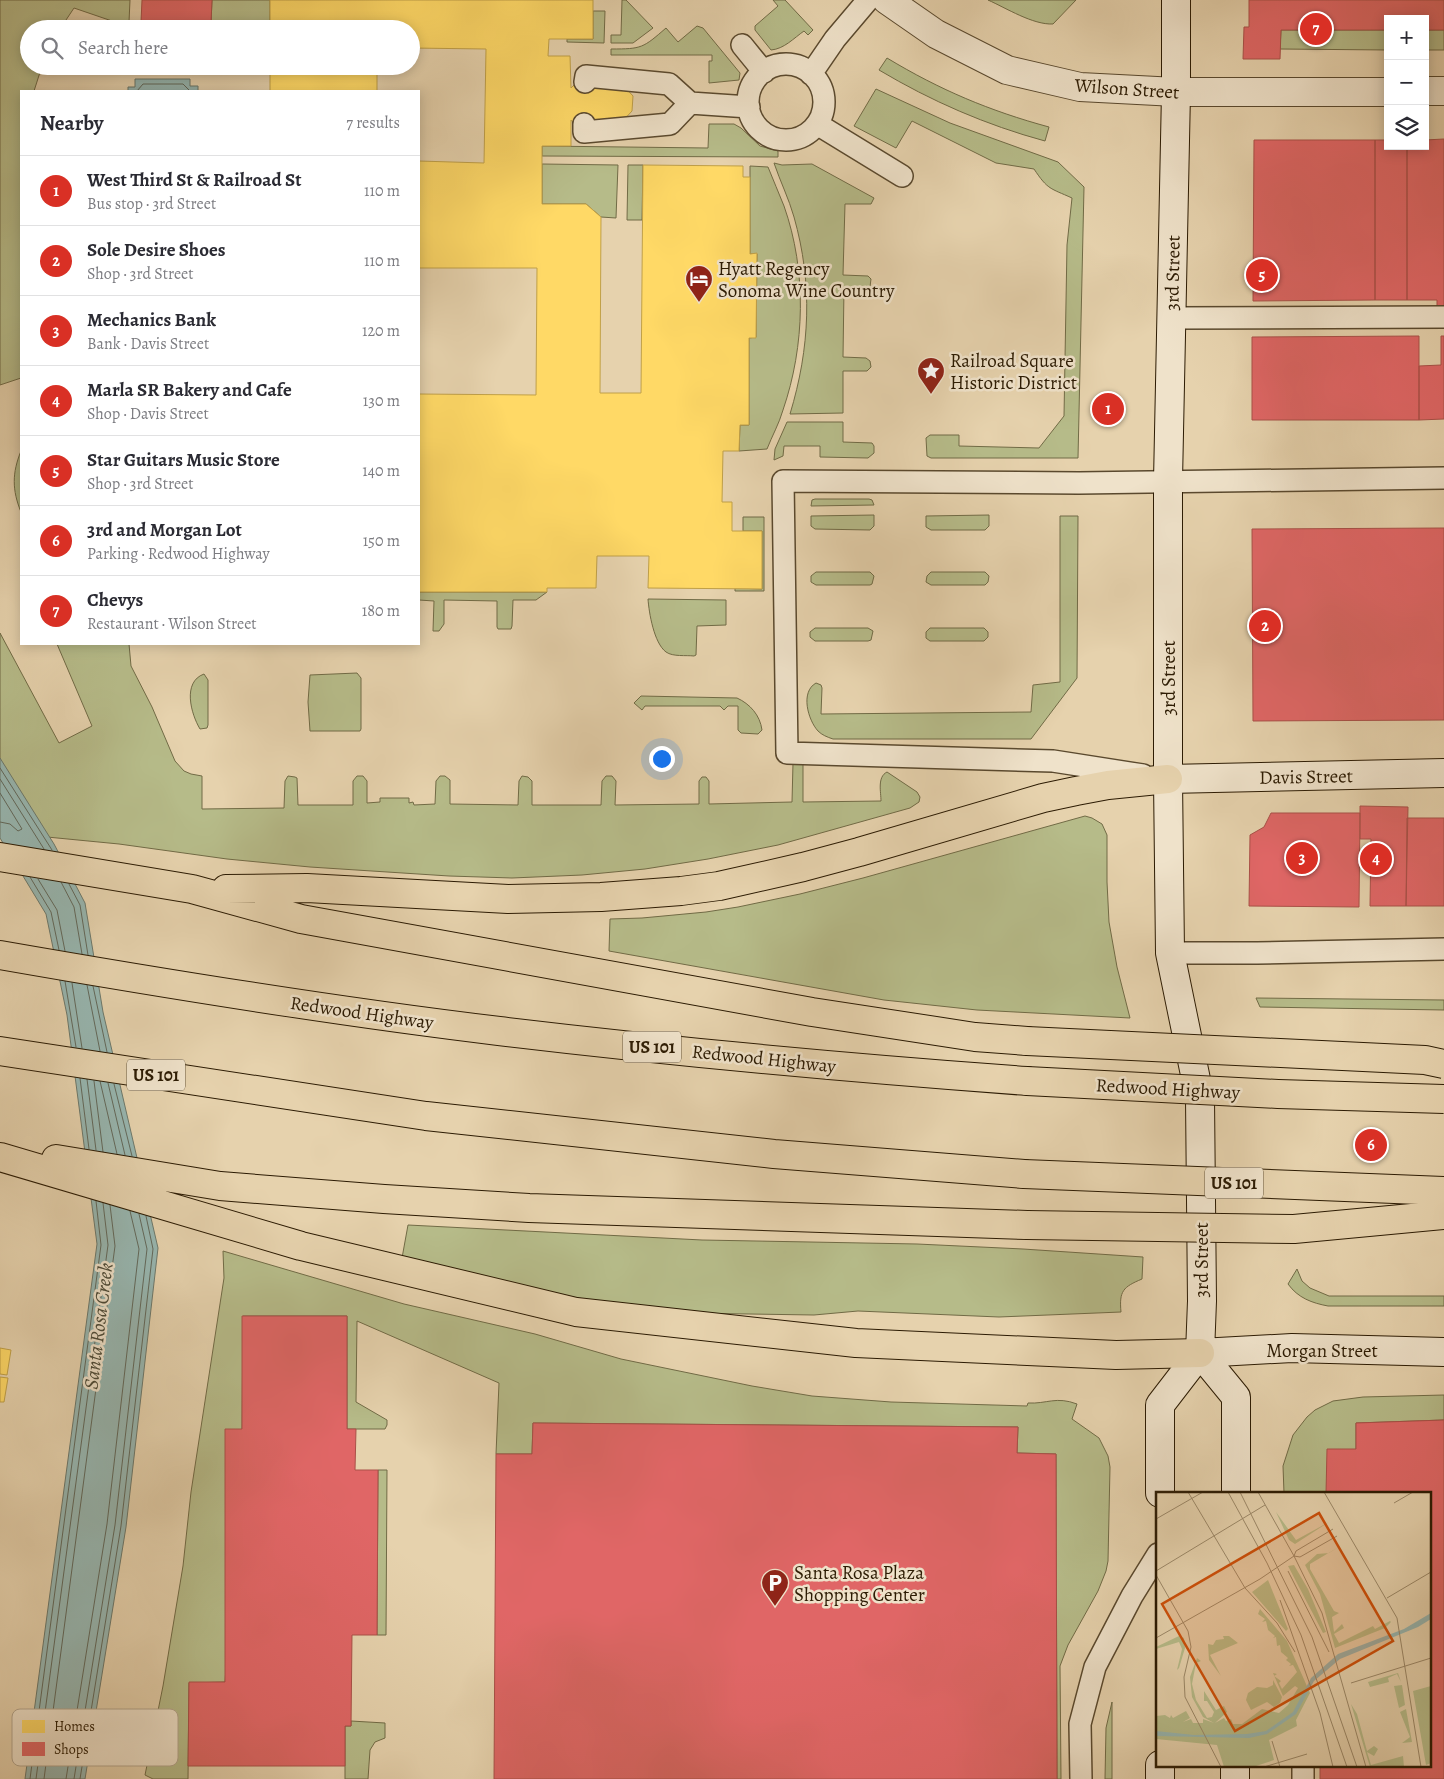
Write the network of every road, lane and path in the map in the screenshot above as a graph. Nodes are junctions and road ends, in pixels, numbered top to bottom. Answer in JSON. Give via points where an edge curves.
{"nodes":[{"id":1,"x":868,"y":0,"type":"edge"},
{"id":2,"x":887,"y":0,"type":"edge"},
{"id":3,"x":1176,"y":0,"type":"edge"},
{"id":4,"x":742,"y":45,"type":"dead end"},
{"id":5,"x":764,"y":72,"type":"junction"},
{"id":6,"x":811,"y":74,"type":"junction"},
{"id":7,"x":586,"y":82,"type":"dead end"},
{"id":8,"x":1429,"y":91,"type":"edge"},
{"id":9,"x":1444,"y":91,"type":"edge"},
{"id":10,"x":1176,"y":92,"type":"junction"},
{"id":11,"x":1384,"y":92,"type":"edge"},
{"id":12,"x":690,"y":103,"type":"junction"},
{"id":13,"x":749,"y":106,"type":"junction"},
{"id":14,"x":584,"y":124,"type":"dead end"},
{"id":15,"x":817,"y":124,"type":"junction"},
{"id":16,"x":902,"y":176,"type":"dead end"},
{"id":17,"x":1444,"y":317,"type":"edge"},
{"id":18,"x":1171,"y":318,"type":"junction"},
{"id":19,"x":1444,"y":478,"type":"edge"},
{"id":20,"x":1168,"y":481,"type":"junction"},
{"id":21,"x":1444,"y":773,"type":"edge"},
{"id":22,"x":1168,"y":779,"type":"junction"},
{"id":23,"x":0,"y":857,"type":"edge"},
{"id":24,"x":192,"y":889,"type":"junction"},
{"id":25,"x":1444,"y":950,"type":"edge"},
{"id":26,"x":1170,"y":952,"type":"junction"},
{"id":27,"x":0,"y":955,"type":"edge"},
{"id":28,"x":0,"y":1051,"type":"edge"},
{"id":29,"x":1444,"y":1064,"type":"edge"},
{"id":30,"x":1444,"y":1099,"type":"edge"},
{"id":31,"x":0,"y":1150,"type":"edge"},
{"id":32,"x":0,"y":1157,"type":"edge"},
{"id":33,"x":1444,"y":1191,"type":"edge"},
{"id":34,"x":1444,"y":1216,"type":"edge"},
{"id":35,"x":1444,"y":1352,"type":"edge"},
{"id":36,"x":1200,"y":1353,"type":"junction"},
{"id":37,"x":1160,"y":1492,"type":"edge"},
{"id":38,"x":1236,"y":1492,"type":"edge"},
{"id":39,"x":1156,"y":1557,"type":"edge"},
{"id":40,"x":1160,"y":1766,"type":"edge"},
{"id":41,"x":1235,"y":1766,"type":"edge"},
{"id":42,"x":1303,"y":1766,"type":"edge"},
{"id":43,"x":1081,"y":1779,"type":"edge"},
{"id":44,"x":1160,"y":1779,"type":"edge"},
{"id":45,"x":1235,"y":1779,"type":"edge"},
{"id":46,"x":1303,"y":1779,"type":"edge"}],
"edges":[{"from":1,"to":6,"type":"lane"},
{"from":2,"to":10,"type":"main road","name":"Wilson Street","via":[[936,34],[1007,70],[1080,87]]},
{"from":3,"to":10,"type":"main road","name":"3rd Street"},
{"from":4,"to":5,"type":"lane"},
{"from":5,"to":6,"type":"lane","via":[[788,64]]},
{"from":5,"to":13,"type":"lane","via":[[752,87]]},
{"from":6,"to":15,"type":"lane","via":[[823,92],[822,114]]},
{"from":7,"to":12,"type":"lane","via":[[586,76],[669,84]]},
{"from":8,"to":9,"type":"main road"},
{"from":10,"to":11,"type":"main road","name":"Wilson Street"},
{"from":10,"to":18,"type":"main road","name":"3rd Street"},
{"from":12,"to":13,"type":"lane"},
{"from":12,"to":14,"type":"lane","via":[[670,124],[584,132]]},
{"from":13,"to":15,"type":"lane","via":[[758,127],[777,139],[799,138]]},
{"from":15,"to":16,"type":"lane"},
{"from":17,"to":18,"type":"lane"},
{"from":18,"to":20,"type":"main road","name":"3rd Street"},
{"from":19,"to":20,"type":"lane"},
{"from":20,"to":22,"type":"main road","name":"3rd Street"},
{"from":20,"to":22,"type":"lane","via":[[783,481],[787,752],[1053,761]]},
{"from":21,"to":22,"type":"main road","name":"Davis Street"},
{"from":22,"to":24,"type":"highway","via":[[1076,790],[803,867],[681,891],[508,899],[307,888]]},
{"from":22,"to":26,"type":"main road","name":"3rd Street"},
{"from":23,"to":24,"type":"highway"},
{"from":24,"to":29,"type":"highway","bridge":true,"via":[[301,919],[829,1015],[965,1036],[1027,1042],[1425,1060]]},
{"from":25,"to":26,"type":"lane"},
{"from":26,"to":36,"type":"main road","name":"3rd Street","via":[[1200,1099]]},
{"from":27,"to":30,"type":"highway","name":"Redwood Highway","number":"US 101","bridge":true,"via":[[279,1001],[499,1031],[875,1070],[1278,1094]]},
{"from":28,"to":33,"type":"highway","number":"US 101","bridge":true,"via":[[426,1116],[659,1143],[1024,1174]]},
{"from":31,"to":34,"type":"highway","bridge":true,"via":[[220,1186],[529,1208],[1026,1225],[1294,1229]]},
{"from":32,"to":36,"type":"highway","via":[[301,1246],[576,1312],[856,1342],[1116,1355]]},
{"from":35,"to":36,"type":"main road","name":"Morgan Street","via":[[1292,1348]]},
{"from":36,"to":37,"type":"main road","via":[[1160,1405]]},
{"from":36,"to":38,"type":"main road","via":[[1236,1397]]},
{"from":39,"to":43,"type":"lane","via":[[1095,1668],[1080,1724]]},
{"from":40,"to":44,"type":"main road"},
{"from":41,"to":45,"type":"main road"},
{"from":42,"to":46,"type":"lane"}]}
